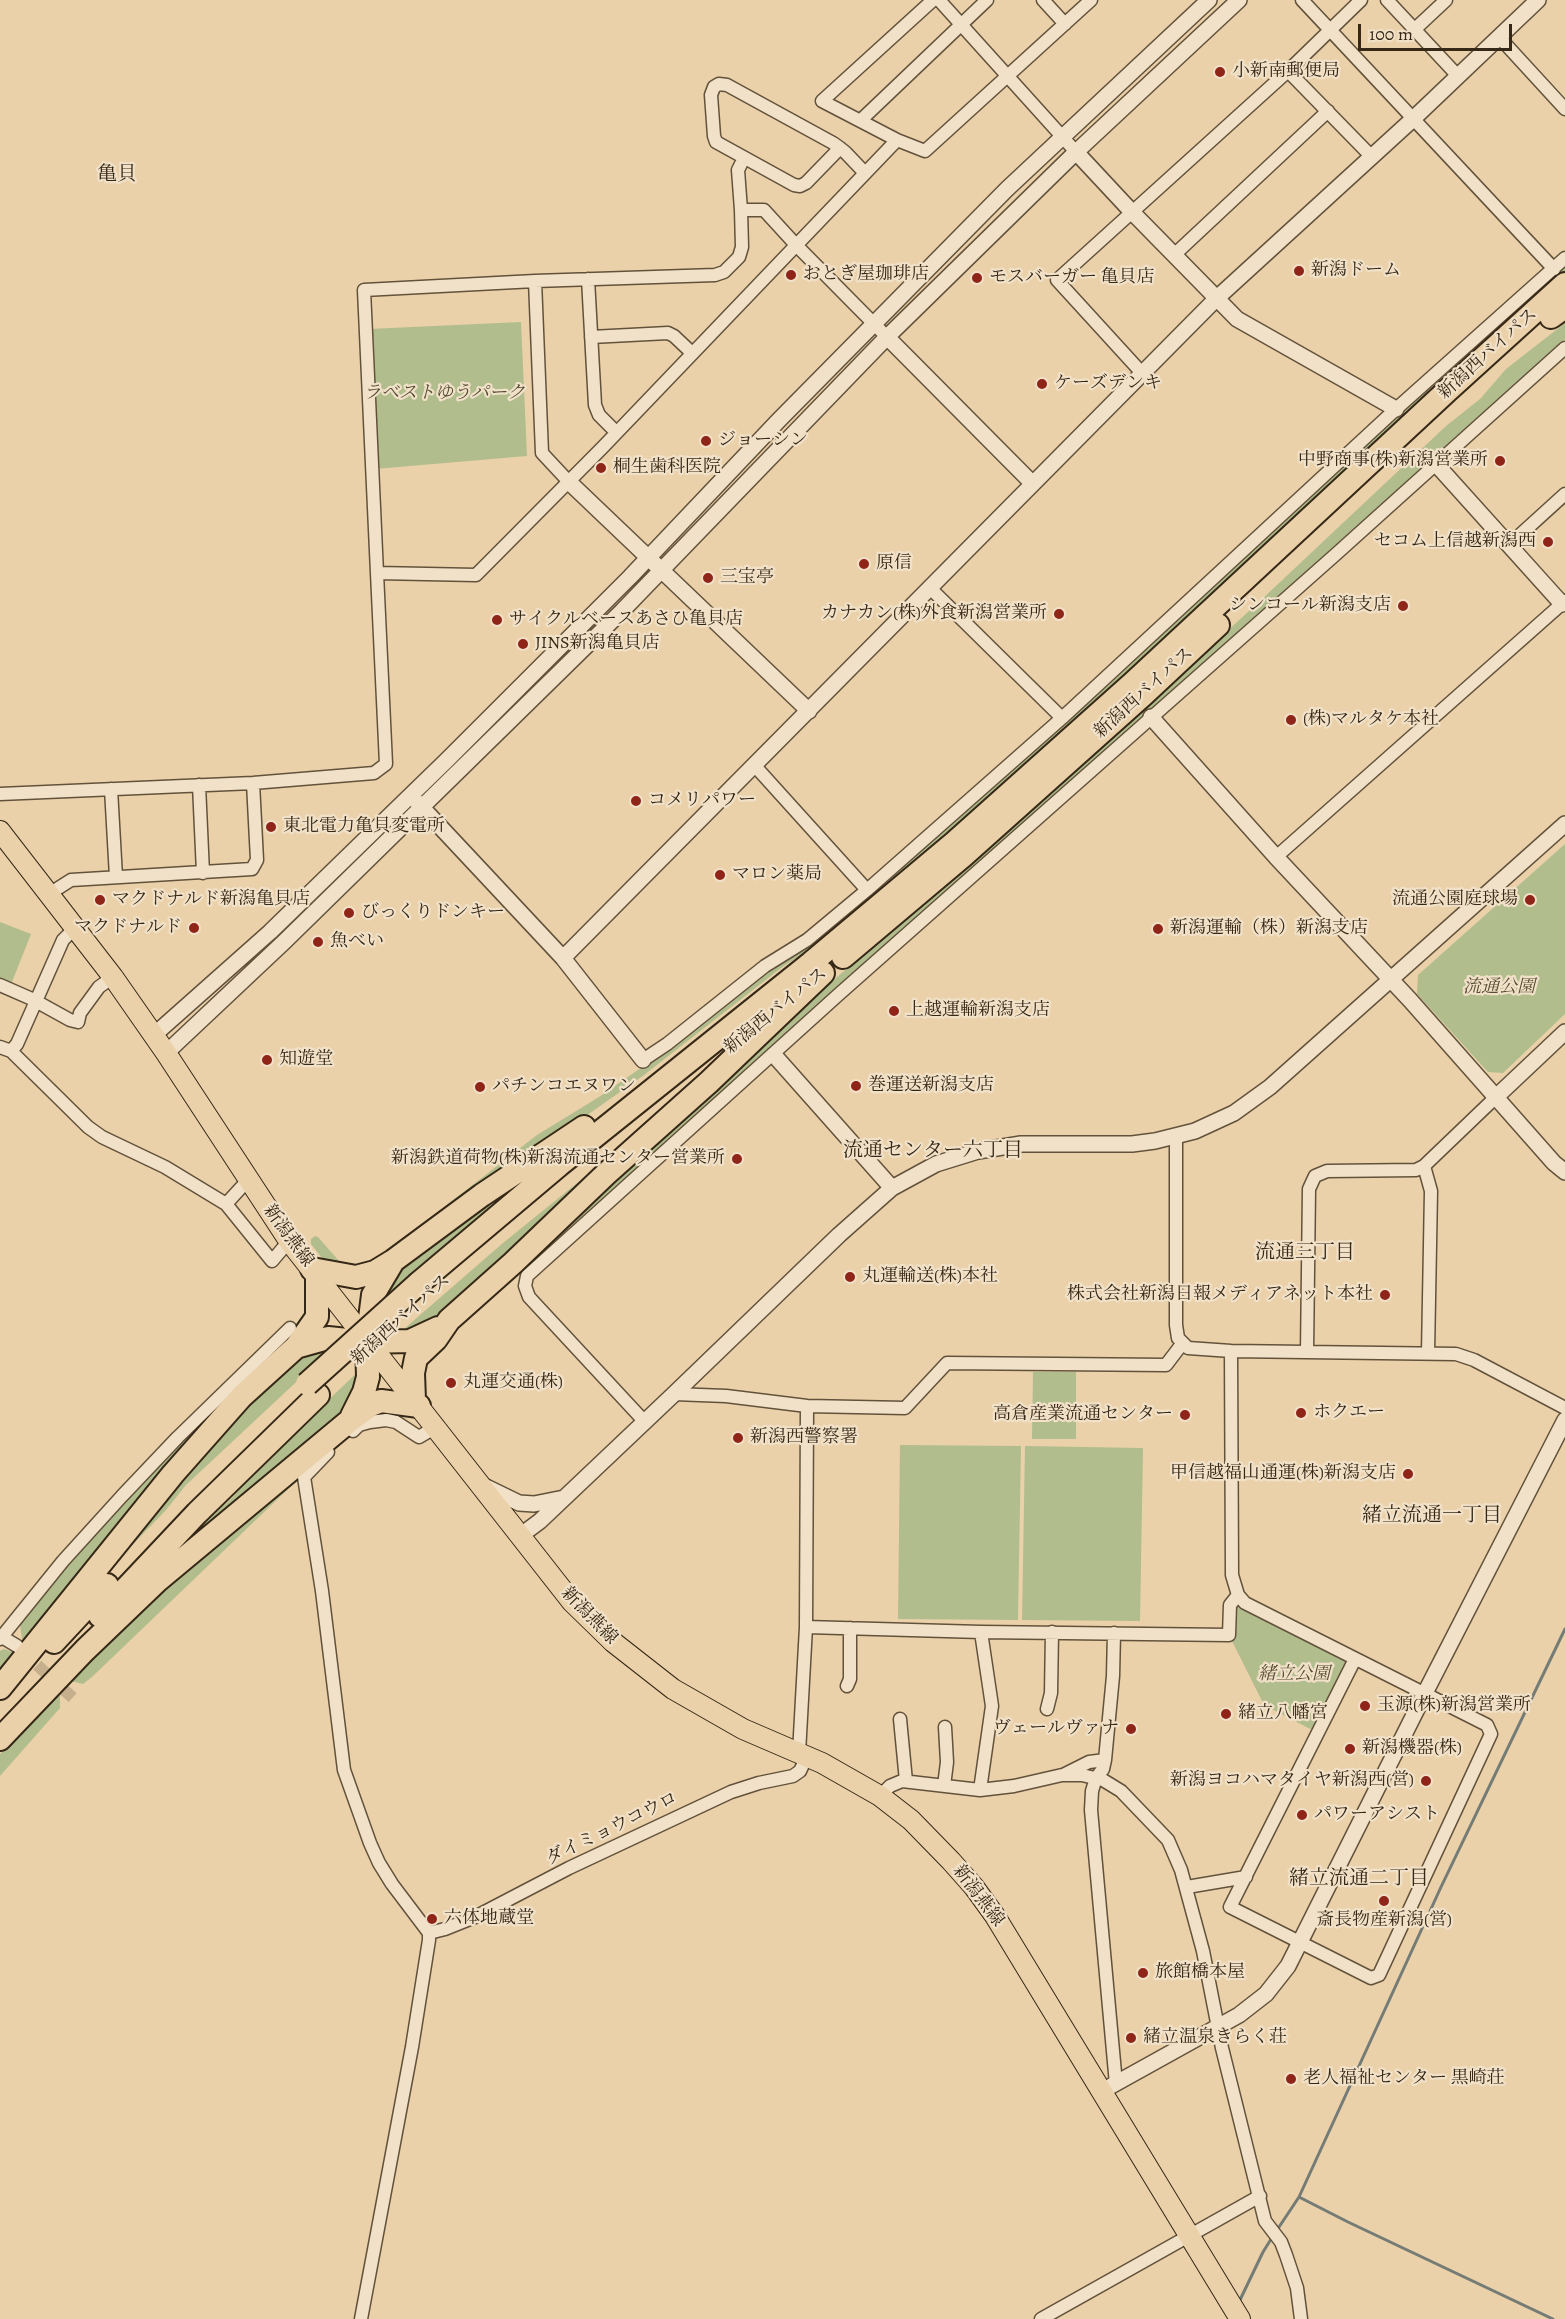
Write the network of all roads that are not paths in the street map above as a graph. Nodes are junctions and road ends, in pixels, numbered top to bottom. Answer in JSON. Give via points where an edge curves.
{"nodes":[{"id":1,"x":933,"y":0,"type":"edge"},
{"id":2,"x":939,"y":0,"type":"edge"},
{"id":3,"x":987,"y":0,"type":"edge"},
{"id":4,"x":1043,"y":0,"type":"edge"},
{"id":5,"x":1091,"y":0,"type":"edge"},
{"id":6,"x":1209,"y":0,"type":"edge"},
{"id":7,"x":1239,"y":0,"type":"edge"},
{"id":8,"x":1302,"y":0,"type":"edge"},
{"id":9,"x":1361,"y":0,"type":"edge"},
{"id":10,"x":1387,"y":0,"type":"edge"},
{"id":11,"x":1446,"y":0,"type":"edge"},
{"id":12,"x":1538,"y":0,"type":"edge"},
{"id":13,"x":1065,"y":24,"type":"junction"},
{"id":14,"x":959,"y":25,"type":"junction"},
{"id":15,"x":1414,"y":29,"type":"junction"},
{"id":16,"x":1330,"y":30,"type":"junction"},
{"id":17,"x":1499,"y":37,"type":"junction"},
{"id":18,"x":1288,"y":70,"type":"junction"},
{"id":19,"x":1457,"y":75,"type":"junction"},
{"id":20,"x":1006,"y":76,"type":"junction"},
{"id":21,"x":1565,"y":109,"type":"edge"},
{"id":22,"x":1328,"y":111,"type":"junction"},
{"id":23,"x":1413,"y":119,"type":"junction"},
{"id":24,"x":861,"y":120,"type":"junction"},
{"id":25,"x":1062,"y":137,"type":"junction"},
{"id":26,"x":897,"y":140,"type":"junction"},
{"id":27,"x":840,"y":148,"type":"junction"},
{"id":28,"x":1076,"y":152,"type":"junction"},
{"id":29,"x":1371,"y":156,"type":"junction"},
{"id":30,"x":744,"y":158,"type":"junction"},
{"id":31,"x":865,"y":173,"type":"junction"},
{"id":32,"x":741,"y":210,"type":"junction"},
{"id":33,"x":1131,"y":211,"type":"junction"},
{"id":34,"x":796,"y":245,"type":"junction"},
{"id":35,"x":1174,"y":255,"type":"junction"},
{"id":36,"x":1565,"y":258,"type":"edge"},
{"id":37,"x":1559,"y":277,"type":"edge"},
{"id":38,"x":588,"y":279,"type":"junction"},
{"id":39,"x":535,"y":281,"type":"junction"},
{"id":40,"x":1216,"y":298,"type":"junction"},
{"id":41,"x":1560,"y":310,"type":"edge"},
{"id":42,"x":873,"y":323,"type":"junction"},
{"id":43,"x":591,"y":337,"type":"junction"},
{"id":44,"x":887,"y":337,"type":"junction"},
{"id":45,"x":1565,"y":348,"type":"edge"},
{"id":46,"x":692,"y":353,"type":"junction"},
{"id":47,"x":1141,"y":372,"type":"junction"},
{"id":48,"x":1396,"y":409,"type":"junction"},
{"id":49,"x":616,"y":432,"type":"junction"},
{"id":50,"x":1436,"y":464,"type":"junction"},
{"id":51,"x":569,"y":482,"type":"junction"},
{"id":52,"x":1032,"y":483,"type":"junction"},
{"id":53,"x":1565,"y":494,"type":"edge"},
{"id":54,"x":1510,"y":544,"type":"junction"},
{"id":55,"x":650,"y":557,"type":"junction"},
{"id":56,"x":662,"y":569,"type":"junction"},
{"id":57,"x":377,"y":573,"type":"junction"},
{"id":58,"x":930,"y":588,"type":"junction"},
{"id":59,"x":1564,"y":604,"type":"edge"},
{"id":60,"x":809,"y":711,"type":"junction"},
{"id":61,"x":1151,"y":717,"type":"junction"},
{"id":62,"x":1062,"y":718,"type":"junction"},
{"id":63,"x":755,"y":766,"type":"junction"},
{"id":64,"x":253,"y":783,"type":"junction"},
{"id":65,"x":199,"y":785,"type":"junction"},
{"id":66,"x":111,"y":789,"type":"junction"},
{"id":67,"x":0,"y":794,"type":"edge"},
{"id":68,"x":411,"y":796,"type":"junction"},
{"id":69,"x":422,"y":808,"type":"junction"},
{"id":70,"x":1565,"y":824,"type":"edge"},
{"id":71,"x":0,"y":831,"type":"edge"},
{"id":72,"x":1276,"y":856,"type":"junction"},
{"id":73,"x":203,"y":873,"type":"junction"},
{"id":74,"x":116,"y":877,"type":"junction"},
{"id":75,"x":867,"y":890,"type":"junction"},
{"id":76,"x":49,"y":894,"type":"junction"},
{"id":77,"x":75,"y":928,"type":"junction"},
{"id":78,"x":563,"y":958,"type":"junction"},
{"id":79,"x":817,"y":968,"type":"junction"},
{"id":80,"x":113,"y":977,"type":"junction"},
{"id":81,"x":1391,"y":980,"type":"junction"},
{"id":82,"x":0,"y":985,"type":"edge"},
{"id":83,"x":35,"y":1001,"type":"junction"},
{"id":84,"x":1565,"y":1032,"type":"edge"},
{"id":85,"x":154,"y":1035,"type":"junction"},
{"id":86,"x":6,"y":1049,"type":"edge"},
{"id":87,"x":166,"y":1053,"type":"junction"},
{"id":88,"x":774,"y":1055,"type":"junction"},
{"id":89,"x":643,"y":1060,"type":"joint"},
{"id":90,"x":1496,"y":1097,"type":"junction"},
{"id":91,"x":1176,"y":1137,"type":"junction"},
{"id":92,"x":1424,"y":1166,"type":"junction"},
{"id":93,"x":1565,"y":1172,"type":"edge"},
{"id":94,"x":248,"y":1180,"type":"junction"},
{"id":95,"x":892,"y":1188,"type":"junction"},
{"id":96,"x":226,"y":1204,"type":"junction"},
{"id":97,"x":289,"y":1241,"type":"junction"},
{"id":98,"x":393,"y":1261,"type":"junction"},
{"id":99,"x":314,"y":1272,"type":"junction"},
{"id":100,"x":449,"y":1320,"type":"junction"},
{"id":101,"x":293,"y":1337,"type":"junction"},
{"id":102,"x":367,"y":1342,"type":"junction"},
{"id":103,"x":1182,"y":1344,"type":"junction"},
{"id":104,"x":1231,"y":1351,"type":"junction"},
{"id":105,"x":1307,"y":1352,"type":"junction"},
{"id":106,"x":1428,"y":1353,"type":"junction"},
{"id":107,"x":313,"y":1390,"type":"junction"},
{"id":108,"x":674,"y":1394,"type":"junction"},
{"id":109,"x":417,"y":1403,"type":"junction"},
{"id":110,"x":807,"y":1406,"type":"junction"},
{"id":111,"x":1565,"y":1408,"type":"edge"},
{"id":112,"x":1565,"y":1420,"type":"edge"},
{"id":113,"x":644,"y":1421,"type":"junction"},
{"id":114,"x":348,"y":1422,"type":"junction"},
{"id":115,"x":436,"y":1427,"type":"junction"},
{"id":116,"x":482,"y":1485,"type":"junction"},
{"id":117,"x":564,"y":1498,"type":"junction"},
{"id":118,"x":520,"y":1536,"type":"junction"},
{"id":119,"x":1238,"y":1595,"type":"junction"},
{"id":120,"x":806,"y":1627,"type":"junction"},
{"id":121,"x":850,"y":1628,"type":"junction"},
{"id":122,"x":981,"y":1632,"type":"junction"},
{"id":123,"x":1052,"y":1632,"type":"junction"},
{"id":124,"x":1114,"y":1633,"type":"junction"},
{"id":125,"x":1,"y":1638,"type":"edge"},
{"id":126,"x":17,"y":1646,"type":"tunnel mouth"},
{"id":127,"x":1356,"y":1659,"type":"junction"},
{"id":128,"x":847,"y":1686,"type":"dead end"},
{"id":129,"x":0,"y":1688,"type":"edge"},
{"id":130,"x":1424,"y":1695,"type":"junction"},
{"id":131,"x":0,"y":1704,"type":"edge"},
{"id":132,"x":1047,"y":1710,"type":"dead end"},
{"id":133,"x":900,"y":1719,"type":"dead end"},
{"id":134,"x":945,"y":1727,"type":"dead end"},
{"id":135,"x":0,"y":1728,"type":"edge"},
{"id":136,"x":0,"y":1739,"type":"edge"},
{"id":137,"x":803,"y":1755,"type":"junction"},
{"id":138,"x":1105,"y":1760,"type":"junction"},
{"id":139,"x":1062,"y":1775,"type":"junction"},
{"id":140,"x":1096,"y":1778,"type":"junction"},
{"id":141,"x":906,"y":1781,"type":"junction"},
{"id":142,"x":944,"y":1786,"type":"junction"},
{"id":143,"x":980,"y":1790,"type":"junction"},
{"id":144,"x":880,"y":1796,"type":"junction"},
{"id":145,"x":1246,"y":1876,"type":"junction"},
{"id":146,"x":1187,"y":1887,"type":"junction"},
{"id":147,"x":429,"y":1933,"type":"junction"},
{"id":148,"x":1301,"y":1942,"type":"junction"},
{"id":149,"x":1219,"y":2027,"type":"junction"},
{"id":150,"x":1109,"y":2088,"type":"junction"},
{"id":151,"x":1260,"y":2196,"type":"junction"},
{"id":152,"x":1189,"y":2236,"type":"junction"},
{"id":153,"x":1235,"y":2311,"type":"edge"},
{"id":154,"x":361,"y":2319,"type":"edge"},
{"id":155,"x":1041,"y":2319,"type":"edge"},
{"id":156,"x":1301,"y":2319,"type":"edge"}],
"edges":[{"from":1,"to":24,"type":"street","via":[[822,100]]},
{"from":2,"to":14,"type":"street"},
{"from":3,"to":14,"type":"street"},
{"from":4,"to":13,"type":"street"},
{"from":5,"to":13,"type":"street"},
{"from":6,"to":25,"type":"street"},
{"from":7,"to":28,"type":"street"},
{"from":8,"to":16,"type":"street"},
{"from":9,"to":16,"type":"street"},
{"from":10,"to":15,"type":"street"},
{"from":11,"to":15,"type":"street"},
{"from":12,"to":17,"type":"street"},
{"from":13,"to":20,"type":"street"},
{"from":14,"to":20,"type":"street"},
{"from":14,"to":24,"type":"street"},
{"from":15,"to":19,"type":"street"},
{"from":16,"to":18,"type":"street"},
{"from":16,"to":23,"type":"street"},
{"from":17,"to":19,"type":"street"},
{"from":17,"to":21,"type":"street"},
{"from":18,"to":22,"type":"street"},
{"from":18,"to":33,"type":"street"},
{"from":19,"to":23,"type":"street"},
{"from":20,"to":25,"type":"street"},
{"from":20,"to":26,"type":"street","via":[[925,151]]},
{"from":22,"to":29,"type":"street"},
{"from":22,"to":35,"type":"street"},
{"from":23,"to":29,"type":"street"},
{"from":23,"to":37,"type":"street"},
{"from":24,"to":26,"type":"street"},
{"from":25,"to":28,"type":"street"},
{"from":25,"to":42,"type":"street"},
{"from":26,"to":31,"type":"street"},
{"from":27,"to":30,"type":"street","via":[[800,186]]},
{"from":27,"to":30,"type":"street","via":[[719,84],[711,94],[716,142]]},
{"from":27,"to":31,"type":"street"},
{"from":28,"to":33,"type":"street"},
{"from":28,"to":44,"type":"street"},
{"from":29,"to":40,"type":"street"},
{"from":30,"to":32,"type":"street","via":[[738,170]]},
{"from":31,"to":34,"type":"street"},
{"from":32,"to":34,"type":"street","via":[[764,210]]},
{"from":32,"to":38,"type":"street","via":[[742,247],[739,257],[724,272]]},
{"from":33,"to":35,"type":"street"},
{"from":33,"to":47,"type":"street","via":[[1057,280]]},
{"from":34,"to":42,"type":"street"},
{"from":34,"to":46,"type":"street"},
{"from":35,"to":40,"type":"street"},
{"from":36,"to":37,"type":"street"},
{"from":37,"to":48,"type":"street"},
{"from":37,"to":79,"type":"highway","name":"新潟西バイパス","via":[[1447,391],[1133,683]]},
{"from":38,"to":39,"type":"street"},
{"from":38,"to":43,"type":"street"},
{"from":39,"to":51,"type":"street","via":[[542,453]]},
{"from":39,"to":57,"type":"street","via":[[364,290]]},
{"from":40,"to":47,"type":"street"},
{"from":40,"to":48,"type":"street","via":[[1237,319]]},
{"from":41,"to":79,"type":"highway","name":"新潟西バイパス","via":[[964,855]]},
{"from":42,"to":44,"type":"street"},
{"from":42,"to":55,"type":"street"},
{"from":43,"to":46,"type":"street","via":[[668,333]]},
{"from":43,"to":49,"type":"street","via":[[596,411]]},
{"from":44,"to":52,"type":"street"},
{"from":44,"to":56,"type":"street"},
{"from":45,"to":50,"type":"street"},
{"from":46,"to":49,"type":"street"},
{"from":47,"to":52,"type":"street"},
{"from":48,"to":62,"type":"street"},
{"from":49,"to":51,"type":"street"},
{"from":50,"to":54,"type":"street"},
{"from":50,"to":61,"type":"street"},
{"from":51,"to":55,"type":"street"},
{"from":51,"to":57,"type":"street","via":[[476,575]]},
{"from":52,"to":58,"type":"street"},
{"from":53,"to":54,"type":"street"},
{"from":54,"to":59,"type":"street"},
{"from":55,"to":56,"type":"street"},
{"from":55,"to":68,"type":"street"},
{"from":56,"to":60,"type":"street"},
{"from":56,"to":69,"type":"street"},
{"from":57,"to":64,"type":"street","via":[[386,765],[374,773]]},
{"from":58,"to":60,"type":"street"},
{"from":58,"to":62,"type":"street"},
{"from":59,"to":72,"type":"street"},
{"from":60,"to":63,"type":"street"},
{"from":61,"to":72,"type":"street"},
{"from":61,"to":88,"type":"street"},
{"from":62,"to":75,"type":"street"},
{"from":63,"to":75,"type":"street"},
{"from":63,"to":78,"type":"street"},
{"from":64,"to":65,"type":"street"},
{"from":64,"to":73,"type":"street","via":[[256,865],[247,870]]},
{"from":65,"to":66,"type":"street"},
{"from":65,"to":73,"type":"street"},
{"from":66,"to":67,"type":"street"},
{"from":66,"to":74,"type":"street"},
{"from":68,"to":69,"type":"street"},
{"from":68,"to":85,"type":"street","via":[[270,932]]},
{"from":69,"to":78,"type":"street"},
{"from":69,"to":87,"type":"street"},
{"from":70,"to":81,"type":"street"},
{"from":71,"to":76,"type":"main road","name":"新潟燕線"},
{"from":72,"to":81,"type":"street"},
{"from":73,"to":74,"type":"street"},
{"from":74,"to":76,"type":"street","via":[[67,881]]},
{"from":75,"to":89,"type":"street","via":[[807,940],[765,966]]},
{"from":76,"to":77,"type":"main road","name":"新潟燕線"},
{"from":77,"to":80,"type":"main road","name":"新潟燕線"},
{"from":77,"to":83,"type":"street","via":[[63,940]]},
{"from":78,"to":89,"type":"street"},
{"from":79,"to":98,"type":"highway","via":[[482,1195]]},
{"from":79,"to":100,"type":"highway","via":[[709,1082]]},
{"from":79,"to":107,"type":"highway","name":"新潟西バイパス","via":[[551,1192],[424,1289]]},
{"from":80,"to":83,"type":"street","via":[[99,987],[78,1022]]},
{"from":80,"to":85,"type":"main road","name":"新潟燕線"},
{"from":81,"to":90,"type":"street"},
{"from":81,"to":91,"type":"street","via":[[1251,1102],[1214,1124]]},
{"from":82,"to":83,"type":"street"},
{"from":83,"to":86,"type":"street","via":[[17,1044]]},
{"from":84,"to":90,"type":"street"},
{"from":85,"to":87,"type":"main road","name":"新潟燕線"},
{"from":86,"to":96,"type":"street","via":[[102,1137],[165,1167]]},
{"from":87,"to":94,"type":"main road","name":"新潟燕線"},
{"from":88,"to":95,"type":"street"},
{"from":88,"to":113,"type":"street","via":[[525,1281],[529,1297]]},
{"from":90,"to":92,"type":"street"},
{"from":90,"to":93,"type":"street"},
{"from":91,"to":95,"type":"street","via":[[1132,1144],[1002,1146],[936,1164]]},
{"from":91,"to":103,"type":"street","via":[[1176,1325]]},
{"from":92,"to":105,"type":"street","via":[[1407,1171],[1327,1171],[1320,1172],[1311,1182]]},
{"from":92,"to":106,"type":"street","via":[[1431,1191]]},
{"from":94,"to":96,"type":"street"},
{"from":94,"to":97,"type":"main road","name":"新潟燕線"},
{"from":95,"to":108,"type":"street"},
{"from":96,"to":97,"type":"street","via":[[272,1261]]},
{"from":97,"to":99,"type":"main road","name":"新潟燕線"},
{"from":98,"to":99,"type":"highway","via":[[356,1278]]},
{"from":98,"to":102,"type":"highway","via":[[373,1295]]},
{"from":99,"to":101,"type":"highway","via":[[316,1317]]},
{"from":99,"to":102,"type":"main road","name":"新潟燕線"},
{"from":100,"to":102,"type":"highway","via":[[410,1341]]},
{"from":100,"to":109,"type":"highway","via":[[416,1358],[413,1373]]},
{"from":101,"to":102,"type":"highway"},
{"from":101,"to":125,"type":"street","via":[[178,1437],[63,1561]]},
{"from":101,"to":129,"type":"highway","via":[[173,1474]]},
{"from":102,"to":109,"type":"main road","name":"新潟燕線"},
{"from":102,"to":114,"type":"highway","via":[[366,1386]]},
{"from":103,"to":104,"type":"street","via":[[1195,1350]]},
{"from":103,"to":110,"type":"street","via":[[1166,1365],[947,1363],[905,1408]]},
{"from":104,"to":105,"type":"street"},
{"from":104,"to":119,"type":"street","via":[[1232,1575]]},
{"from":105,"to":106,"type":"street"},
{"from":106,"to":111,"type":"street","via":[[1456,1354],[1474,1360]]},
{"from":107,"to":131,"type":"highway","name":"新潟西バイパス","via":[[170,1519]]},
{"from":107,"to":135,"type":"highway","name":"新潟西バイパス","via":[[80,1637]]},
{"from":108,"to":110,"type":"street"},
{"from":108,"to":113,"type":"street"},
{"from":109,"to":114,"type":"highway","via":[[381,1401]]},
{"from":109,"to":115,"type":"main road","name":"新潟燕線"},
{"from":110,"to":120,"type":"street"},
{"from":112,"to":130,"type":"street"},
{"from":113,"to":117,"type":"street"},
{"from":114,"to":136,"type":"highway","via":[[157,1581]]},
{"from":115,"to":116,"type":"main road","name":"新潟燕線"},
{"from":115,"to":147,"type":"street","via":[[419,1437],[396,1422],[359,1425],[304,1477],[344,1770],[379,1863]]},
{"from":116,"to":117,"type":"street","via":[[527,1505]]},
{"from":116,"to":118,"type":"main road","name":"新潟燕線"},
{"from":117,"to":118,"type":"street"},
{"from":118,"to":137,"type":"main road","name":"新潟燕線","via":[[578,1609],[647,1670],[708,1710]]},
{"from":119,"to":124,"type":"street","via":[[1230,1605],[1229,1635]]},
{"from":119,"to":127,"type":"street","via":[[1245,1603]]},
{"from":120,"to":121,"type":"street"},
{"from":120,"to":137,"type":"street"},
{"from":121,"to":122,"type":"street"},
{"from":121,"to":128,"type":"street"},
{"from":122,"to":123,"type":"street"},
{"from":122,"to":143,"type":"street","via":[[992,1706]]},
{"from":123,"to":124,"type":"street"},
{"from":123,"to":132,"type":"street"},
{"from":124,"to":138,"type":"street"},
{"from":125,"to":126,"type":"street"},
{"from":127,"to":130,"type":"street"},
{"from":127,"to":145,"type":"street"},
{"from":130,"to":148,"type":"street"},
{"from":130,"to":148,"type":"street","via":[[1487,1725],[1491,1734],[1379,1975],[1367,1977]]},
{"from":133,"to":141,"type":"street"},
{"from":134,"to":142,"type":"street"},
{"from":137,"to":144,"type":"main road","name":"新潟燕線"},
{"from":137,"to":147,"type":"street","name":"ダイミョウコウロ","via":[[800,1771],[793,1776],[731,1792],[569,1868],[476,1917]]},
{"from":138,"to":139,"type":"street","via":[[1089,1762]]},
{"from":138,"to":140,"type":"street"},
{"from":139,"to":140,"type":"street"},
{"from":139,"to":143,"type":"street"},
{"from":140,"to":146,"type":"street","via":[[1121,1791],[1168,1840]]},
{"from":140,"to":150,"type":"street","via":[[1091,1810]]},
{"from":141,"to":142,"type":"street"},
{"from":141,"to":144,"type":"street","via":[[890,1786]]},
{"from":142,"to":143,"type":"street"},
{"from":144,"to":150,"type":"main road","name":"新潟燕線","via":[[911,1820],[951,1861],[995,1916]]},
{"from":145,"to":146,"type":"street"},
{"from":145,"to":148,"type":"street","via":[[1230,1907]]},
{"from":146,"to":149,"type":"street"},
{"from":147,"to":154,"type":"street","via":[[418,2013]]},
{"from":148,"to":149,"type":"street","via":[[1266,1994]]},
{"from":149,"to":150,"type":"street"},
{"from":149,"to":151,"type":"street"},
{"from":150,"to":152,"type":"main road","name":"新潟燕線"},
{"from":151,"to":152,"type":"street"},
{"from":151,"to":156,"type":"street","via":[[1265,2221],[1281,2242],[1297,2288]]},
{"from":152,"to":153,"type":"main road","name":"新潟燕線"},
{"from":152,"to":155,"type":"street"}]}
